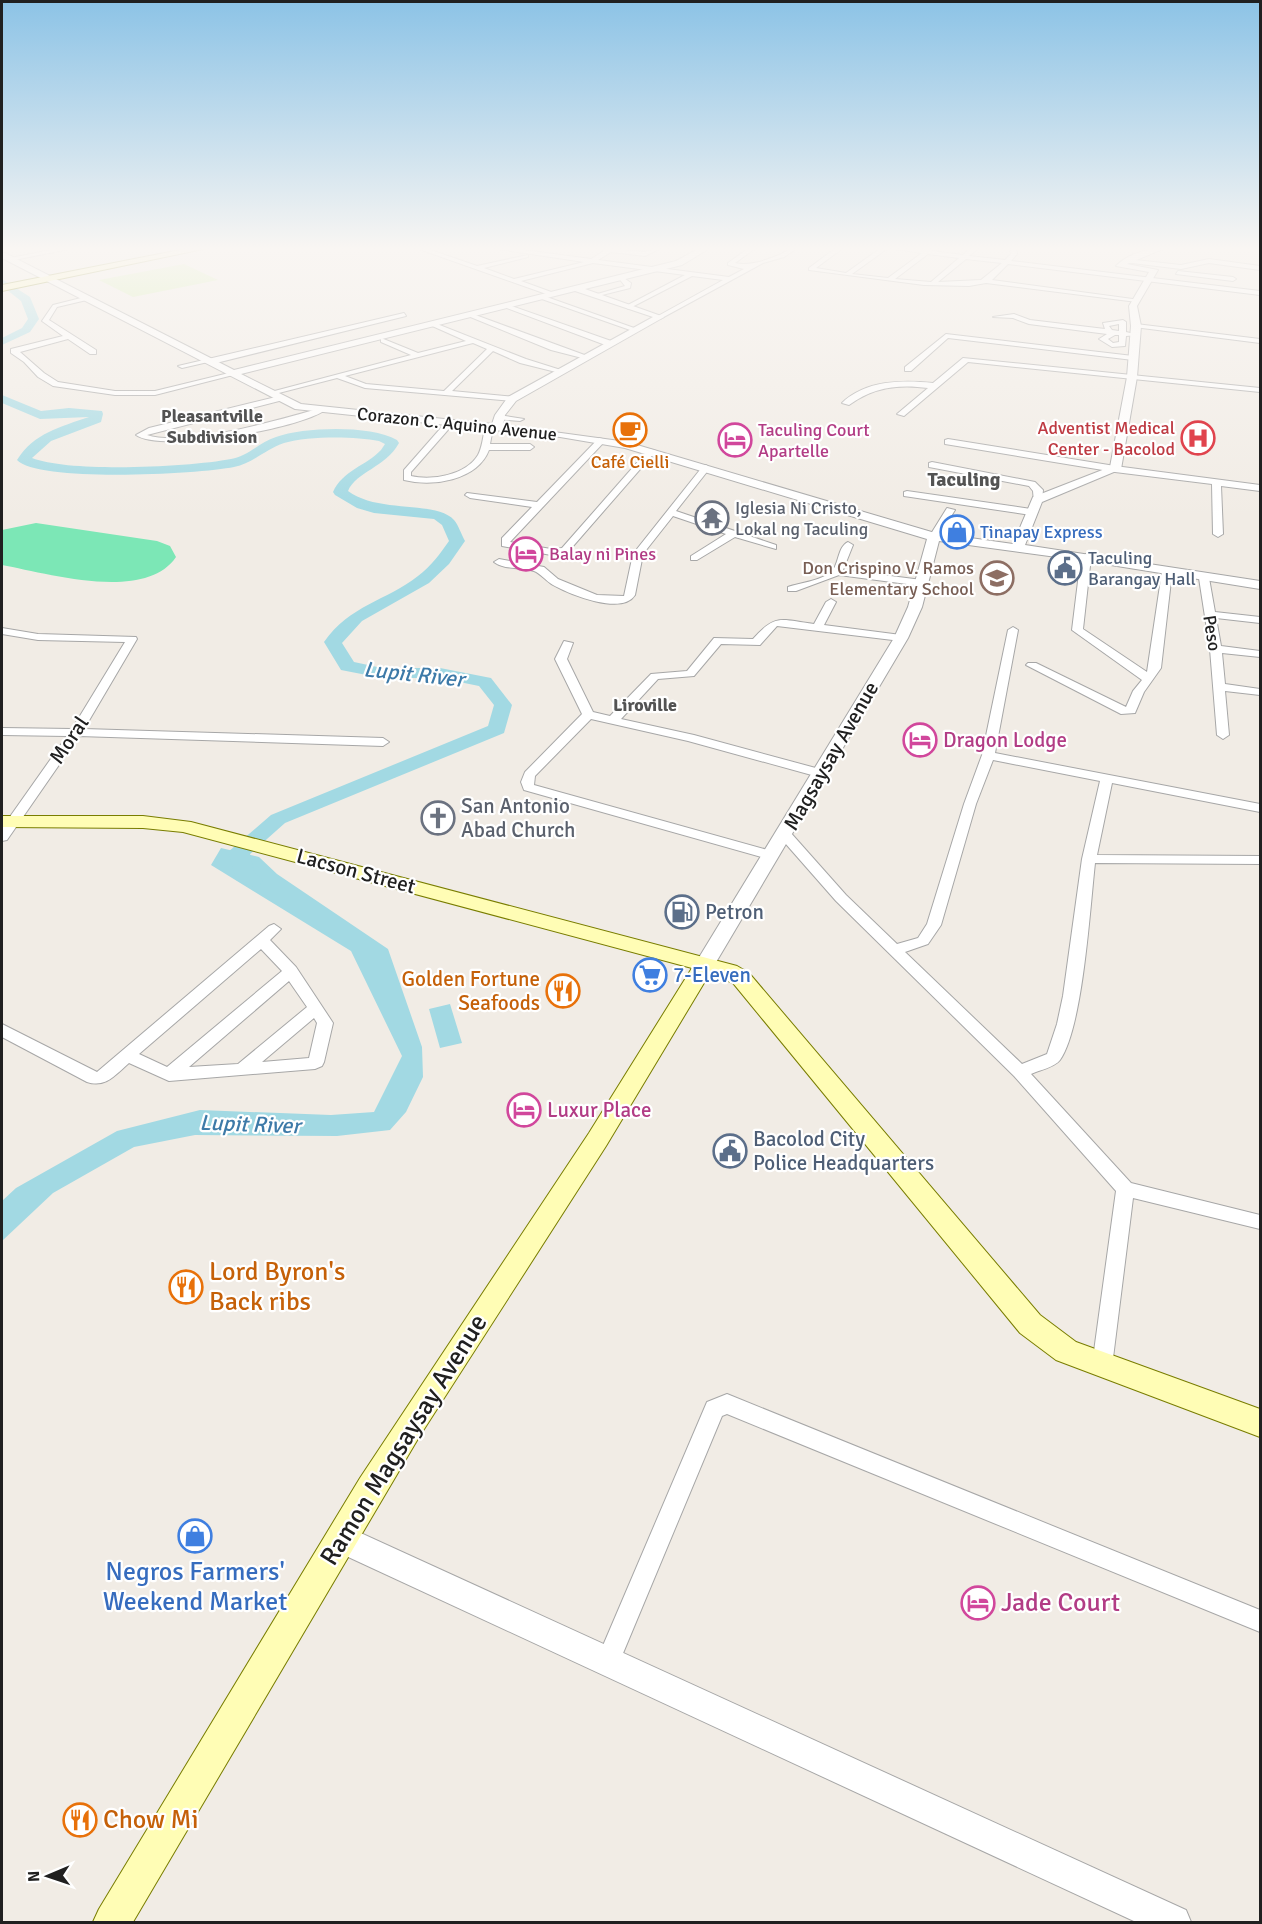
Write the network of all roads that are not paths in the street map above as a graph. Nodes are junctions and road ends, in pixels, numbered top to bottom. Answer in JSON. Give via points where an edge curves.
{"nodes":[{"id":1,"x":65,"y":338,"type":"edge"},
{"id":2,"x":69,"y":338,"type":"edge"},
{"id":3,"x":165,"y":338,"type":"edge"},
{"id":4,"x":308,"y":338,"type":"edge"},
{"id":5,"x":377,"y":338,"type":"edge"},
{"id":6,"x":465,"y":338,"type":"edge"},
{"id":7,"x":528,"y":338,"type":"edge"},
{"id":8,"x":594,"y":338,"type":"edge"},
{"id":9,"x":622,"y":338,"type":"edge"},
{"id":10,"x":944,"y":338,"type":"edge"},
{"id":11,"x":961,"y":338,"type":"edge"},
{"id":12,"x":1104,"y":338,"type":"edge"},
{"id":13,"x":1127,"y":338,"type":"edge"},
{"id":14,"x":1132,"y":338,"type":"edge"},
{"id":15,"x":1219,"y":338,"type":"edge"},
{"id":16,"x":384,"y":340,"type":"dead end"},
{"id":17,"x":473,"y":341,"type":"junction"},
{"id":18,"x":1260,"y":341,"type":"edge"},
{"id":19,"x":611,"y":344,"type":"junction"},
{"id":20,"x":491,"y":349,"type":"junction"},
{"id":21,"x":978,"y":351,"type":"dead end"},
{"id":22,"x":93,"y":352,"type":"dead end"},
{"id":23,"x":417,"y":355,"type":"junction"},
{"id":24,"x":586,"y":357,"type":"junction"},
{"id":25,"x":1133,"y":358,"type":"junction"},
{"id":26,"x":966,"y":360,"type":"junction"},
{"id":27,"x":210,"y":361,"type":"junction"},
{"id":28,"x":182,"y":366,"type":"dead end"},
{"id":29,"x":908,"y":369,"type":"dead end"},
{"id":30,"x":560,"y":371,"type":"junction"},
{"id":31,"x":232,"y":374,"type":"junction"},
{"id":32,"x":337,"y":376,"type":"junction"},
{"id":33,"x":1131,"y":377,"type":"junction"},
{"id":34,"x":935,"y":386,"type":"junction"},
{"id":35,"x":1260,"y":390,"type":"edge"},
{"id":36,"x":446,"y":393,"type":"junction"},
{"id":37,"x":276,"y":396,"type":"junction"},
{"id":38,"x":513,"y":399,"type":"junction"},
{"id":39,"x":846,"y":403,"type":"dead end"},
{"id":40,"x":321,"y":410,"type":"junction"},
{"id":41,"x":901,"y":414,"type":"dead end"},
{"id":42,"x":520,"y":419,"type":"dead end"},
{"id":43,"x":450,"y":423,"type":"junction"},
{"id":44,"x":495,"y":425,"type":"junction"},
{"id":45,"x":602,"y":440,"type":"junction"},
{"id":46,"x":948,"y":442,"type":"dead end"},
{"id":47,"x":484,"y":447,"type":"junction"},
{"id":48,"x":530,"y":447,"type":"dead end"},
{"id":49,"x":652,"y":451,"type":"junction"},
{"id":50,"x":932,"y":465,"type":"dead end"},
{"id":51,"x":706,"y":468,"type":"junction"},
{"id":52,"x":1115,"y":469,"type":"junction"},
{"id":53,"x":1216,"y":482,"type":"junction"},
{"id":54,"x":1260,"y":488,"type":"edge"},
{"id":55,"x":907,"y":494,"type":"dead end"},
{"id":56,"x":470,"y":495,"type":"dead end"},
{"id":57,"x":1037,"y":500,"type":"junction"},
{"id":58,"x":539,"y":505,"type":"junction"},
{"id":59,"x":950,"y":510,"type":"dead end"},
{"id":60,"x":1031,"y":512,"type":"junction"},
{"id":61,"x":672,"y":513,"type":"junction"},
{"id":62,"x":734,"y":534,"type":"junction"},
{"id":63,"x":1218,"y":534,"type":"dead end"},
{"id":64,"x":934,"y":537,"type":"junction"},
{"id":65,"x":848,"y":545,"type":"dead end"},
{"id":66,"x":773,"y":547,"type":"dead end"},
{"id":67,"x":1018,"y":548,"type":"junction"},
{"id":68,"x":1086,"y":557,"type":"junction"},
{"id":69,"x":694,"y":558,"type":"dead end"},
{"id":70,"x":499,"y":562,"type":"dead end"},
{"id":71,"x":837,"y":572,"type":"junction"},
{"id":72,"x":1167,"y":572,"type":"junction"},
{"id":73,"x":1204,"y":578,"type":"junction"},
{"id":74,"x":922,"y":584,"type":"junction"},
{"id":75,"x":1260,"y":585,"type":"edge"},
{"id":76,"x":792,"y":589,"type":"dead end"},
{"id":77,"x":831,"y":602,"type":"dead end"},
{"id":78,"x":1209,"y":614,"type":"junction"},
{"id":79,"x":1260,"y":620,"type":"edge"},
{"id":80,"x":818,"y":627,"type":"junction"},
{"id":81,"x":1013,"y":630,"type":"dead end"},
{"id":82,"x":2,"y":631,"type":"edge"},
{"id":83,"x":901,"y":638,"type":"junction"},
{"id":84,"x":568,"y":643,"type":"dead end"},
{"id":85,"x":1216,"y":649,"type":"junction"},
{"id":86,"x":1260,"y":654,"type":"edge"},
{"id":87,"x":1032,"y":665,"type":"dead end"},
{"id":88,"x":1149,"y":679,"type":"junction"},
{"id":89,"x":1218,"y":687,"type":"junction"},
{"id":90,"x":1260,"y":692,"type":"edge"},
{"id":91,"x":588,"y":715,"type":"junction"},
{"id":92,"x":613,"y":720,"type":"junction"},
{"id":93,"x":2,"y":731,"type":"edge"},
{"id":94,"x":76,"y":732,"type":"junction"},
{"id":95,"x":1223,"y":735,"type":"dead end"},
{"id":96,"x":383,"y":742,"type":"dead end"},
{"id":97,"x":988,"y":755,"type":"junction"},
{"id":98,"x":819,"y":773,"type":"junction"},
{"id":99,"x":1107,"y":777,"type":"junction"},
{"id":100,"x":1260,"y":808,"type":"edge"},
{"id":101,"x":5,"y":827,"type":"edge"},
{"id":102,"x":785,"y":835,"type":"junction"},
{"id":103,"x":770,"y":855,"type":"junction"},
{"id":104,"x":1089,"y":859,"type":"junction"},
{"id":105,"x":1260,"y":860,"type":"edge"},
{"id":106,"x":274,"y":929,"type":"dead end"},
{"id":107,"x":262,"y":940,"type":"junction"},
{"id":108,"x":895,"y":951,"type":"junction"},
{"id":109,"x":705,"y":964,"type":"junction"},
{"id":110,"x":291,"y":971,"type":"junction"},
{"id":111,"x":316,"y":1008,"type":"junction"},
{"id":112,"x":2,"y":1030,"type":"edge"},
{"id":113,"x":128,"y":1056,"type":"junction"},
{"id":114,"x":242,"y":1070,"type":"junction"},
{"id":115,"x":1020,"y":1072,"type":"junction"},
{"id":116,"x":169,"y":1074,"type":"junction"},
{"id":117,"x":1125,"y":1189,"type":"junction"},
{"id":118,"x":1260,"y":1222,"type":"edge"},
{"id":119,"x":1102,"y":1366,"type":"junction"},
{"id":120,"x":1260,"y":1423,"type":"edge"},
{"id":121,"x":341,"y":1539,"type":"junction"},
{"id":122,"x":1260,"y":1621,"type":"edge"},
{"id":123,"x":608,"y":1662,"type":"junction"},
{"id":124,"x":112,"y":1923,"type":"edge"},
{"id":125,"x":1174,"y":1923,"type":"edge"}],
"edges":[{"from":1,"to":31,"type":"street","via":[[14,351],[56,384],[115,393],[155,393]]},
{"from":2,"to":22,"type":"street"},
{"from":3,"to":27,"type":"street","name":"Corazon C. Aquino Avenue"},
{"from":4,"to":27,"type":"street"},
{"from":5,"to":31,"type":"street"},
{"from":6,"to":17,"type":"street"},
{"from":7,"to":24,"type":"street"},
{"from":8,"to":19,"type":"street"},
{"from":9,"to":19,"type":"street"},
{"from":10,"to":29,"type":"street"},
{"from":11,"to":25,"type":"street"},
{"from":12,"to":13,"type":"street","via":[[1112,345],[1122,344]]},
{"from":14,"to":25,"type":"street"},
{"from":15,"to":18,"type":"street"},
{"from":16,"to":23,"type":"street"},
{"from":17,"to":20,"type":"street"},
{"from":17,"to":23,"type":"street"},
{"from":19,"to":24,"type":"street"},
{"from":20,"to":30,"type":"street"},
{"from":20,"to":36,"type":"street"},
{"from":21,"to":26,"type":"street"},
{"from":23,"to":32,"type":"street"},
{"from":24,"to":30,"type":"street"},
{"from":25,"to":33,"type":"street"},
{"from":26,"to":33,"type":"street"},
{"from":26,"to":34,"type":"street"},
{"from":27,"to":28,"type":"street"},
{"from":27,"to":31,"type":"street","name":"Corazon C. Aquino Avenue"},
{"from":30,"to":38,"type":"street"},
{"from":31,"to":37,"type":"street","name":"Corazon C. Aquino Avenue"},
{"from":32,"to":36,"type":"street","via":[[357,384]]},
{"from":32,"to":37,"type":"street"},
{"from":33,"to":35,"type":"street"},
{"from":33,"to":52,"type":"street"},
{"from":34,"to":39,"type":"street","via":[[907,383],[875,387],[861,391]]},
{"from":34,"to":41,"type":"street"},
{"from":36,"to":38,"type":"street"},
{"from":37,"to":40,"type":"street","name":"Corazon C. Aquino Avenue","via":[[299,407]]},
{"from":37,"to":40,"type":"street","via":[[140,435],[143,439],[164,440],[220,435],[288,422]]},
{"from":38,"to":44,"type":"street"},
{"from":40,"to":43,"type":"street","name":"Corazon C. Aquino Avenue"},
{"from":42,"to":44,"type":"street"},
{"from":43,"to":44,"type":"street","name":"Corazon C. Aquino Avenue"},
{"from":43,"to":47,"type":"street","via":[[407,472],[407,478],[428,480],[461,471],[479,460]]},
{"from":44,"to":45,"type":"street","name":"Corazon C. Aquino Avenue"},
{"from":44,"to":47,"type":"street"},
{"from":45,"to":49,"type":"street","name":"Corazon C. Aquino Avenue"},
{"from":45,"to":58,"type":"street"},
{"from":46,"to":52,"type":"street"},
{"from":47,"to":48,"type":"street"},
{"from":49,"to":51,"type":"street","name":"Corazon C. Aquino Avenue"},
{"from":49,"to":58,"type":"street","via":[[565,550],[551,552],[505,544]]},
{"from":50,"to":57,"type":"street","via":[[994,473],[1032,484],[1038,490]]},
{"from":51,"to":61,"type":"street"},
{"from":51,"to":64,"type":"street","name":"Corazon C. Aquino Avenue"},
{"from":52,"to":53,"type":"street"},
{"from":52,"to":57,"type":"street"},
{"from":53,"to":54,"type":"street"},
{"from":53,"to":63,"type":"street"},
{"from":55,"to":60,"type":"street"},
{"from":56,"to":58,"type":"street"},
{"from":57,"to":60,"type":"street"},
{"from":59,"to":64,"type":"street"},
{"from":60,"to":67,"type":"street"},
{"from":61,"to":62,"type":"street"},
{"from":61,"to":70,"type":"street","via":[[639,554],[633,568],[631,594],[622,601],[610,602],[562,586],[540,569]]},
{"from":62,"to":66,"type":"street"},
{"from":62,"to":69,"type":"street"},
{"from":64,"to":67,"type":"street","name":"Corazon C. Aquino Avenue"},
{"from":64,"to":74,"type":"street","name":"Magsaysay Avenue"},
{"from":65,"to":71,"type":"street"},
{"from":67,"to":68,"type":"street","name":"Corazon C. Aquino Avenue"},
{"from":68,"to":72,"type":"street","name":"Corazon C. Aquino Avenue"},
{"from":68,"to":88,"type":"street","via":[[1077,630]]},
{"from":71,"to":74,"type":"street"},
{"from":71,"to":76,"type":"street"},
{"from":72,"to":73,"type":"street","name":"Corazon C. Aquino Avenue"},
{"from":72,"to":88,"type":"street","via":[[1155,668]]},
{"from":73,"to":75,"type":"street","name":"Corazon C. Aquino Avenue"},
{"from":73,"to":78,"type":"street","name":"Peso"},
{"from":74,"to":83,"type":"street","name":"Magsaysay Avenue"},
{"from":77,"to":80,"type":"street"},
{"from":78,"to":79,"type":"street"},
{"from":78,"to":85,"type":"street","name":"Peso"},
{"from":80,"to":83,"type":"street"},
{"from":80,"to":92,"type":"street","via":[[775,624],[756,643],[718,640],[690,674],[656,676]]},
{"from":81,"to":97,"type":"street"},
{"from":82,"to":94,"type":"street","name":"Moral","via":[[38,637],[132,639]]},
{"from":83,"to":98,"type":"street","name":"Magsaysay Avenue"},
{"from":84,"to":91,"type":"street","via":[[561,659]]},
{"from":85,"to":86,"type":"street"},
{"from":85,"to":89,"type":"street","name":"Peso"},
{"from":87,"to":88,"type":"street","via":[[1125,711],[1131,710]]},
{"from":89,"to":90,"type":"street"},
{"from":89,"to":95,"type":"street","name":"Peso"},
{"from":91,"to":92,"type":"street"},
{"from":91,"to":103,"type":"street","via":[[529,775],[529,787]]},
{"from":92,"to":98,"type":"street"},
{"from":93,"to":94,"type":"street"},
{"from":94,"to":96,"type":"street"},
{"from":94,"to":101,"type":"street","name":"Moral"},
{"from":97,"to":99,"type":"street"},
{"from":97,"to":108,"type":"street","via":[[934,925],[923,940]]},
{"from":98,"to":102,"type":"street","name":"Magsaysay Avenue"},
{"from":99,"to":100,"type":"street"},
{"from":99,"to":104,"type":"street"},
{"from":101,"to":109,"type":"main road","name":"Lacson Street","via":[[163,822]]},
{"from":102,"to":103,"type":"street","name":"Magsaysay Avenue"},
{"from":102,"to":108,"type":"street"},
{"from":103,"to":109,"type":"street","name":"Magsaysay Avenue"},
{"from":104,"to":105,"type":"street"},
{"from":104,"to":115,"type":"street","via":[[1060,1046],[1053,1058]]},
{"from":106,"to":107,"type":"street"},
{"from":107,"to":110,"type":"street"},
{"from":107,"to":113,"type":"street"},
{"from":108,"to":115,"type":"street"},
{"from":109,"to":119,"type":"main road","name":"Lacson Street","via":[[741,978],[1030,1324],[1066,1351]]},
{"from":109,"to":121,"type":"main road","name":"Ramon Magsaysay Avenue","via":[[655,1050],[409,1427]]},
{"from":110,"to":111,"type":"street"},
{"from":110,"to":116,"type":"street"},
{"from":111,"to":114,"type":"street"},
{"from":111,"to":114,"type":"street","via":[[326,1029],[316,1062]]},
{"from":112,"to":113,"type":"street","via":[[93,1078],[105,1076]]},
{"from":113,"to":116,"type":"street"},
{"from":114,"to":116,"type":"street"},
{"from":115,"to":117,"type":"street"},
{"from":117,"to":118,"type":"street"},
{"from":117,"to":119,"type":"street"},
{"from":119,"to":120,"type":"main road","name":"Lacson Street"},
{"from":121,"to":123,"type":"street"},
{"from":121,"to":124,"type":"main road","name":"Ramon Magsaysay Avenue"},
{"from":122,"to":123,"type":"street","via":[[727,1404],[714,1409]]},
{"from":123,"to":125,"type":"street"}]}
